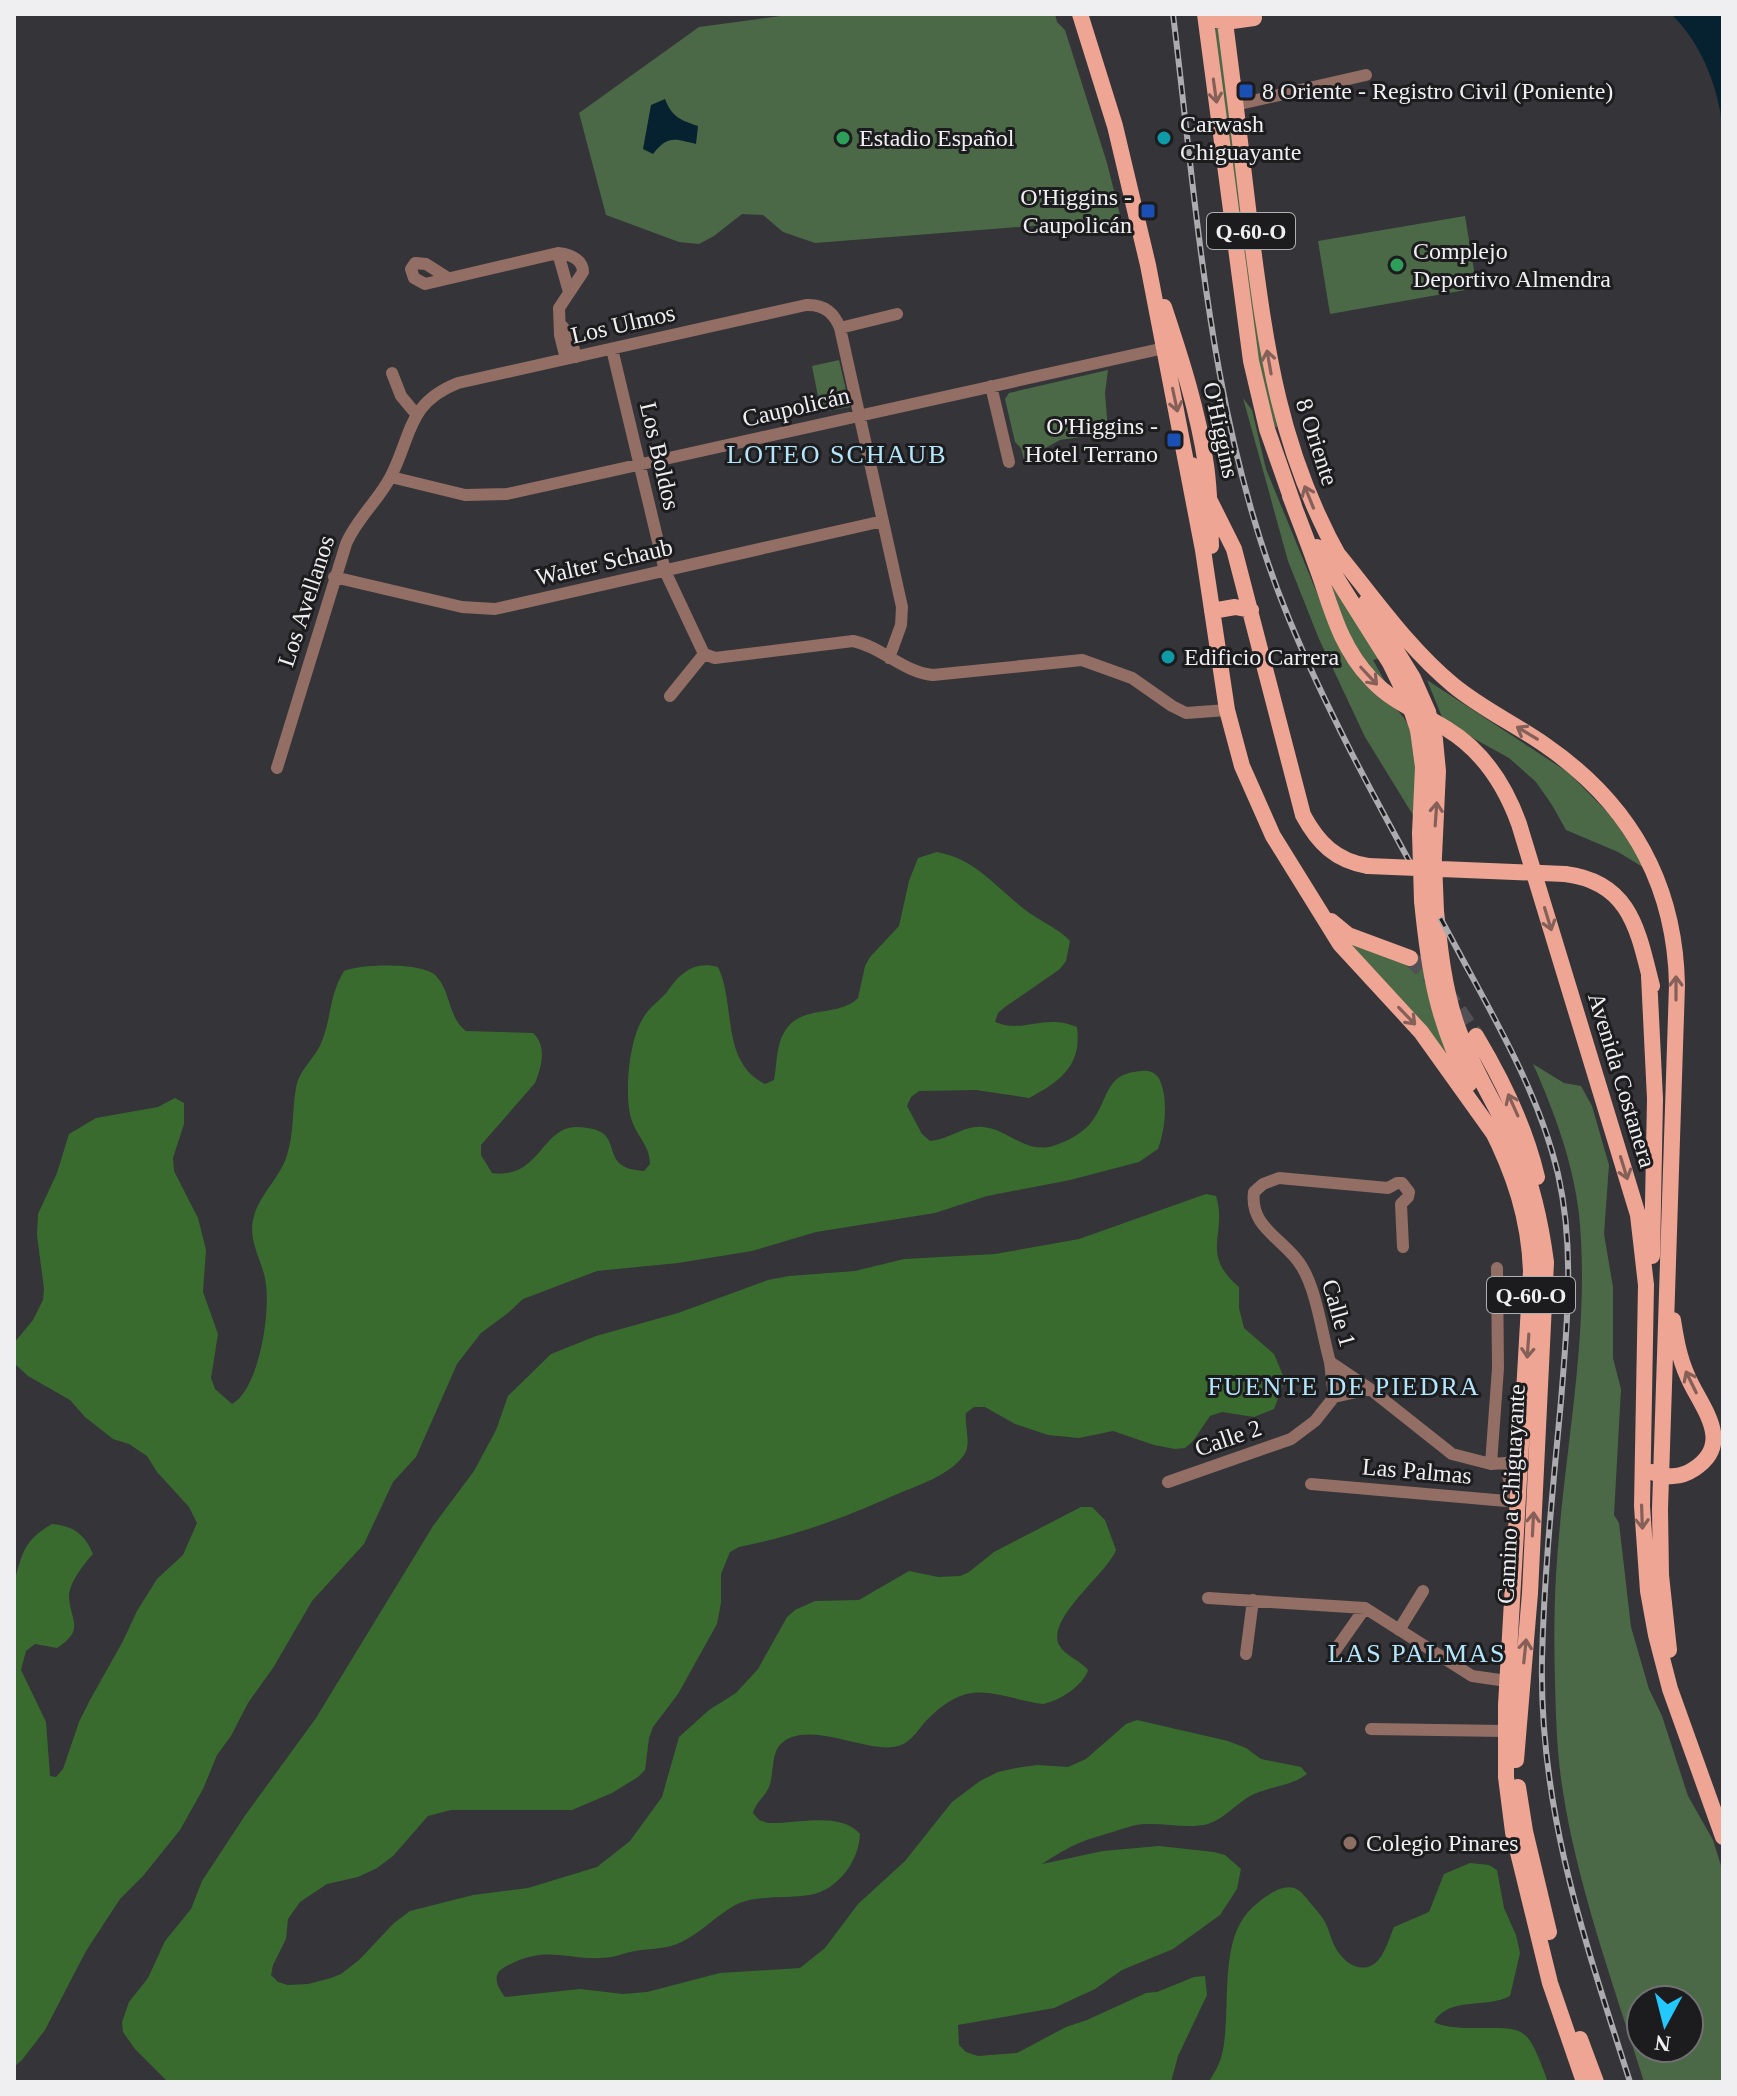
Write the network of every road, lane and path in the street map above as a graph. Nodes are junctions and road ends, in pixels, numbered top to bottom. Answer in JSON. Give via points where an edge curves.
{"nodes":[{"id":1,"x":1080,"y":14,"type":"edge"},
{"id":2,"x":1207,"y":14,"type":"edge"},
{"id":3,"x":1253,"y":14,"type":"edge"},
{"id":4,"x":1225,"y":18,"type":"edge"},
{"id":5,"x":1366,"y":75,"type":"dead end"},
{"id":6,"x":1235,"y":105,"type":"junction"},
{"id":7,"x":558,"y":253,"type":"junction"},
{"id":8,"x":448,"y":278,"type":"dead end"},
{"id":9,"x":569,"y":292,"type":"junction"},
{"id":10,"x":897,"y":314,"type":"dead end"},
{"id":11,"x":840,"y":328,"type":"junction"},
{"id":12,"x":1170,"y":346,"type":"junction"},
{"id":13,"x":612,"y":349,"type":"junction"},
{"id":14,"x":571,"y":358,"type":"junction"},
{"id":15,"x":392,"y":373,"type":"dead end"},
{"id":16,"x":991,"y":386,"type":"junction"},
{"id":17,"x":416,"y":414,"type":"junction"},
{"id":18,"x":860,"y":415,"type":"junction"},
{"id":19,"x":1186,"y":453,"type":"junction"},
{"id":20,"x":1009,"y":462,"type":"dead end"},
{"id":21,"x":639,"y":465,"type":"junction"},
{"id":22,"x":391,"y":477,"type":"junction"},
{"id":23,"x":1290,"y":496,"type":"junction"},
{"id":24,"x":1210,"y":497,"type":"junction"},
{"id":25,"x":883,"y":521,"type":"junction"},
{"id":26,"x":1337,"y":553,"type":"junction"},
{"id":27,"x":665,"y":571,"type":"junction"},
{"id":28,"x":334,"y":577,"type":"junction"},
{"id":29,"x":1251,"y":610,"type":"junction"},
{"id":30,"x":1212,"y":611,"type":"junction"},
{"id":31,"x":704,"y":654,"type":"junction"},
{"id":32,"x":889,"y":658,"type":"junction"},
{"id":33,"x":670,"y":696,"type":"dead end"},
{"id":34,"x":1227,"y":710,"type":"junction"},
{"id":35,"x":277,"y":768,"type":"dead end"},
{"id":36,"x":1429,"y":906,"type":"junction"},
{"id":37,"x":1321,"y":911,"type":"junction"},
{"id":38,"x":1370,"y":943,"type":"junction"},
{"id":39,"x":1410,"y":958,"type":"tunnel mouth"},
{"id":40,"x":1353,"y":960,"type":"junction"},
{"id":41,"x":1649,"y":976,"type":"junction"},
{"id":42,"x":1476,"y":1036,"type":"tunnel mouth"},
{"id":43,"x":1464,"y":1059,"type":"junction"},
{"id":44,"x":1672,"y":1122,"type":"junction"},
{"id":45,"x":1494,"y":1134,"type":"junction"},
{"id":46,"x":1403,"y":1247,"type":"dead end"},
{"id":47,"x":1546,"y":1262,"type":"junction"},
{"id":48,"x":1497,"y":1268,"type":"dead end"},
{"id":49,"x":1667,"y":1278,"type":"junction"},
{"id":50,"x":1646,"y":1297,"type":"junction"},
{"id":51,"x":1330,"y":1362,"type":"junction"},
{"id":52,"x":1370,"y":1389,"type":"junction"},
{"id":53,"x":1334,"y":1397,"type":"junction"},
{"id":54,"x":1642,"y":1463,"type":"junction"},
{"id":55,"x":1491,"y":1464,"type":"junction"},
{"id":56,"x":1515,"y":1466,"type":"junction"},
{"id":57,"x":1661,"y":1475,"type":"junction"},
{"id":58,"x":1168,"y":1482,"type":"dead end"},
{"id":59,"x":1311,"y":1484,"type":"dead end"},
{"id":60,"x":1536,"y":1485,"type":"junction"},
{"id":61,"x":1518,"y":1502,"type":"junction"},
{"id":62,"x":1423,"y":1591,"type":"dead end"},
{"id":63,"x":1208,"y":1598,"type":"dead end"},
{"id":64,"x":1253,"y":1600,"type":"junction"},
{"id":65,"x":1365,"y":1608,"type":"junction"},
{"id":66,"x":1399,"y":1630,"type":"junction"},
{"id":67,"x":1334,"y":1652,"type":"dead end"},
{"id":68,"x":1246,"y":1654,"type":"dead end"},
{"id":69,"x":1507,"y":1681,"type":"junction"},
{"id":70,"x":1371,"y":1729,"type":"dead end"},
{"id":71,"x":1505,"y":1731,"type":"junction"},
{"id":72,"x":1696,"y":1763,"type":"junction"},
{"id":73,"x":1723,"y":1837,"type":"edge"},
{"id":74,"x":1584,"y":2082,"type":"edge"},
{"id":75,"x":1596,"y":2082,"type":"edge"}],
"edges":[{"from":1,"to":12,"type":"main road","name":"O'Higgins","via":[[1115,126]]},
{"from":2,"to":4,"type":"main road","via":[[1218,21]]},
{"from":2,"to":23,"type":"main road","name":"8 Oriente","number":"Q-60-O","one_way":true,"via":[[1248,344],[1267,429]]},
{"from":3,"to":4,"type":"main road","via":[[1254,18]]},
{"from":4,"to":6,"type":"main road","name":"8 Oriente","number":"Q-60-O"},
{"from":5,"to":6,"type":"street"},
{"from":26,"to":6,"type":"main road","name":"8 Oriente","number":"Q-60-O","one_way":true,"via":[[1302,480],[1276,397]]},
{"from":7,"to":8,"type":"street"},
{"from":7,"to":9,"type":"street"},
{"from":7,"to":9,"type":"street","via":[[583,268]]},
{"from":9,"to":14,"type":"street","via":[[559,308],[570,336]]},
{"from":10,"to":11,"type":"street"},
{"from":11,"to":13,"type":"street","name":"Los Ulmos","via":[[825,308],[806,305]]},
{"from":11,"to":18,"type":"street"},
{"from":12,"to":16,"type":"street","name":"Caupolicán"},
{"from":12,"to":19,"type":"main road","name":"O'Higgins","one_way":true},
{"from":12,"to":24,"type":"main road","name":"O'Higgins","via":[[1203,450]]},
{"from":13,"to":14,"type":"street","name":"Los Ulmos"},
{"from":13,"to":21,"type":"street","name":"Los Boldos"},
{"from":14,"to":17,"type":"street","name":"Los Ulmos","via":[[450,386]]},
{"from":15,"to":17,"type":"street"},
{"from":16,"to":18,"type":"street","name":"Caupolicán"},
{"from":16,"to":20,"type":"street"},
{"from":17,"to":22,"type":"street","name":"Los Avellanos"},
{"from":18,"to":21,"type":"street","name":"Caupolicán"},
{"from":18,"to":25,"type":"street"},
{"from":19,"to":24,"type":"main road"},
{"from":19,"to":30,"type":"main road","name":"O'Higgins"},
{"from":21,"to":22,"type":"street","name":"Caupolicán","via":[[494,496],[451,493]]},
{"from":21,"to":27,"type":"street","name":"Los Boldos"},
{"from":22,"to":28,"type":"street","name":"Los Avellanos","via":[[356,523]]},
{"from":23,"to":36,"type":"main road","name":"8 Oriente","number":"Q-60-O","bridge":true,"via":[[1408,700],[1423,767],[1420,833]]},
{"from":23,"to":50,"type":"main road","name":"Avenida Costanera","one_way":true,"via":[[1336,626],[1357,664],[1397,702],[1467,743],[1509,799],[1634,1201]]},
{"from":24,"to":29,"type":"main road","via":[[1231,539]]},
{"from":24,"to":30,"type":"main road","name":"O'Higgins"},
{"from":25,"to":27,"type":"street","name":"Walter Schaub"},
{"from":25,"to":32,"type":"street","via":[[902,612]]},
{"from":36,"to":26,"type":"main road","name":"8 Oriente","number":"Q-60-O","one_way":true,"bridge":true,"via":[[1438,771],[1428,712]]},
{"from":44,"to":26,"type":"main road","name":"Avenida Costanera","one_way":true,"via":[[1675,948],[1662,893],[1640,845],[1582,772],[1477,703],[1432,666]]},
{"from":27,"to":28,"type":"street","name":"Walter Schaub","via":[[495,609],[462,607]]},
{"from":27,"to":31,"type":"street","name":"Los Boldos"},
{"from":28,"to":35,"type":"street","name":"Los Avellanos"},
{"from":29,"to":30,"type":"main road"},
{"from":29,"to":41,"type":"main road","bridge":true,"via":[[1303,815],[1333,853],[1368,866],[1591,879],[1619,898],[1635,925]]},
{"from":30,"to":34,"type":"main road","name":"O'Higgins"},
{"from":31,"to":32,"type":"street","via":[[715,658],[846,640]]},
{"from":31,"to":33,"type":"street"},
{"from":32,"to":34,"type":"street","via":[[933,675],[1082,660],[1132,678],[1186,713]]},
{"from":34,"to":37,"type":"main road","name":"O'Higgins","via":[[1256,801]]},
{"from":36,"to":43,"type":"main road","number":"Q-60-O"},
{"from":37,"to":38,"type":"main road","via":[[1348,935]]},
{"from":37,"to":40,"type":"main road","name":"O'Higgins"},
{"from":38,"to":39,"type":"main road"},
{"from":38,"to":40,"type":"main road","via":[[1358,949]]},
{"from":40,"to":45,"type":"main road","name":"O'Higgins","one_way":true,"via":[[1421,1032]]},
{"from":41,"to":44,"type":"main road"},
{"from":41,"to":50,"type":"main road","via":[[1654,1135],[1652,1269]]},
{"from":47,"to":42,"type":"main road","one_way":true,"via":[[1544,1211],[1533,1158],[1510,1098]]},
{"from":43,"to":45,"type":"main road","name":"Camino a Chiguayante","number":"Q-60-O"},
{"from":43,"to":47,"type":"main road","name":"Camino a Chiguayante","number":"Q-60-O","via":[[1526,1173]]},
{"from":44,"to":49,"type":"main road","name":"Avenida Costanera"},
{"from":45,"to":56,"type":"main road","name":"Camino a Chiguayante","number":"Q-60-O","one_way":true,"via":[[1518,1190],[1531,1258]]},
{"from":46,"to":51,"type":"street","name":"Calle 1","via":[[1401,1204],[1389,1201],[1388,1188],[1279,1178],[1254,1192],[1258,1218],[1308,1279]]},
{"from":47,"to":60,"type":"main road","name":"Camino a Chiguayante","number":"Q-60-O"},
{"from":48,"to":55,"type":"street"},
{"from":49,"to":57,"type":"main road","name":"Avenida Costanera"},
{"from":57,"to":49,"type":"main road","one_way":true,"via":[[1680,1475],[1697,1467],[1710,1449],[1713,1433],[1680,1356]]},
{"from":50,"to":54,"type":"main road","name":"Avenida Costanera"},
{"from":51,"to":52,"type":"street","name":"Calle 1"},
{"from":51,"to":53,"type":"street"},
{"from":52,"to":53,"type":"street"},
{"from":52,"to":55,"type":"street","name":"Calle 1","via":[[1452,1454]]},
{"from":53,"to":58,"type":"street","name":"Calle 2","via":[[1291,1439]]},
{"from":54,"to":57,"type":"main road"},
{"from":54,"to":72,"type":"main road","name":"Avenida Costanera","one_way":true,"via":[[1643,1540],[1653,1620]]},
{"from":55,"to":56,"type":"street","name":"Calle 1"},
{"from":56,"to":60,"type":"main road"},
{"from":56,"to":61,"type":"main road","name":"Camino a Chiguayante","number":"Q-60-O"},
{"from":57,"to":72,"type":"main road","name":"Avenida Costanera","via":[[1664,1612]]},
{"from":59,"to":61,"type":"street","name":"Las Palmas"},
{"from":75,"to":60,"type":"main road","name":"Camino a Chiguayante","number":"Q-60-O","one_way":true,"via":[[1558,1969],[1518,1789],[1517,1725]]},
{"from":61,"to":69,"type":"main road","name":"Camino a Chiguayante","number":"Q-60-O"},
{"from":62,"to":66,"type":"street"},
{"from":63,"to":64,"type":"street"},
{"from":64,"to":65,"type":"street"},
{"from":64,"to":68,"type":"street"},
{"from":65,"to":66,"type":"street"},
{"from":65,"to":67,"type":"street"},
{"from":66,"to":69,"type":"street","via":[[1472,1676]]},
{"from":69,"to":71,"type":"main road","name":"Camino a Chiguayante","number":"Q-60-O"},
{"from":70,"to":71,"type":"street"},
{"from":71,"to":74,"type":"main road","name":"Camino a Chiguayante","number":"Q-60-O","via":[[1513,1832],[1550,1983]]},
{"from":72,"to":73,"type":"main road","name":"Avenida Costanera"}]}
